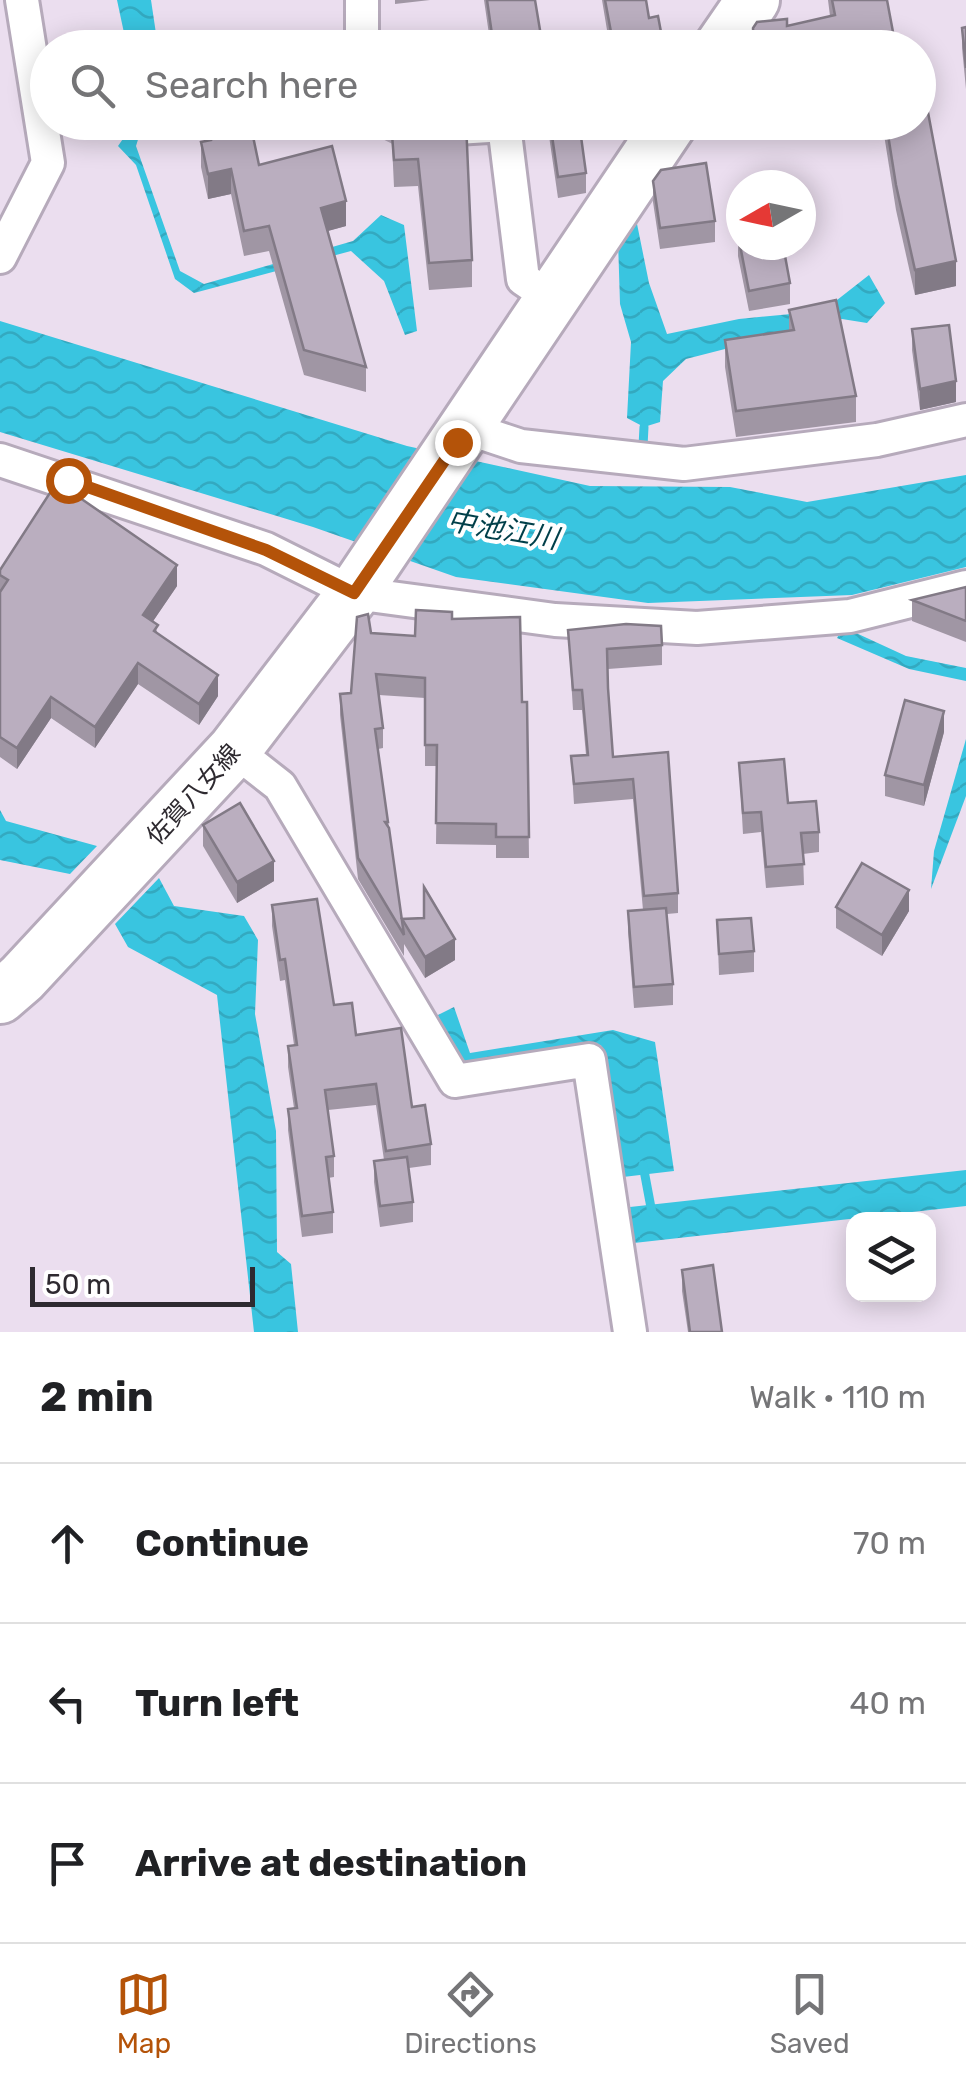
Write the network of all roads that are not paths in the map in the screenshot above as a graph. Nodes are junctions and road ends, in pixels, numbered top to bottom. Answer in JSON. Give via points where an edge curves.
{"nodes":[{"id":1,"x":22,"y":0,"type":"edge"},
{"id":2,"x":362,"y":0,"type":"edge"},
{"id":3,"x":752,"y":0,"type":"edge"},
{"id":4,"x":362,"y":30,"type":"edge"},
{"id":5,"x":732,"y":30,"type":"edge"},
{"id":6,"x":30,"y":50,"type":"edge"},
{"id":7,"x":44,"y":140,"type":"edge"},
{"id":8,"x":506,"y":140,"type":"edge"},
{"id":9,"x":658,"y":140,"type":"edge"},
{"id":10,"x":0,"y":257,"type":"edge"},
{"id":11,"x":554,"y":300,"type":"junction"},
{"id":12,"x":966,"y":420,"type":"edge"},
{"id":13,"x":462,"y":435,"type":"junction"},
{"id":14,"x":0,"y":460,"type":"edge"},
{"id":15,"x":360,"y":584,"type":"junction"},
{"id":16,"x":966,"y":587,"type":"edge"},
{"id":17,"x":234,"y":750,"type":"junction"},
{"id":18,"x":0,"y":996,"type":"edge"},
{"id":19,"x":630,"y":1332,"type":"edge"}],
"edges":[{"from":1,"to":6,"type":"street"},
{"from":2,"to":4,"type":"street"},
{"from":3,"to":5,"type":"main road"},
{"from":7,"to":10,"type":"street","via":[[48,163]]},
{"from":8,"to":11,"type":"street","via":[[523,279]]},
{"from":9,"to":11,"type":"main road"},
{"from":11,"to":13,"type":"main road"},
{"from":12,"to":13,"type":"street","via":[[877,440],[684,464]]},
{"from":13,"to":15,"type":"main road","name":"佐賀八女線"},
{"from":14,"to":15,"type":"street"},
{"from":15,"to":16,"type":"street","via":[[554,620],[698,628],[850,616]]},
{"from":15,"to":17,"type":"main road","name":"佐賀八女線"},
{"from":17,"to":18,"type":"main road","name":"佐賀八女線"},
{"from":17,"to":19,"type":"street","via":[[280,786],[454,1081],[589,1060]]}]}
